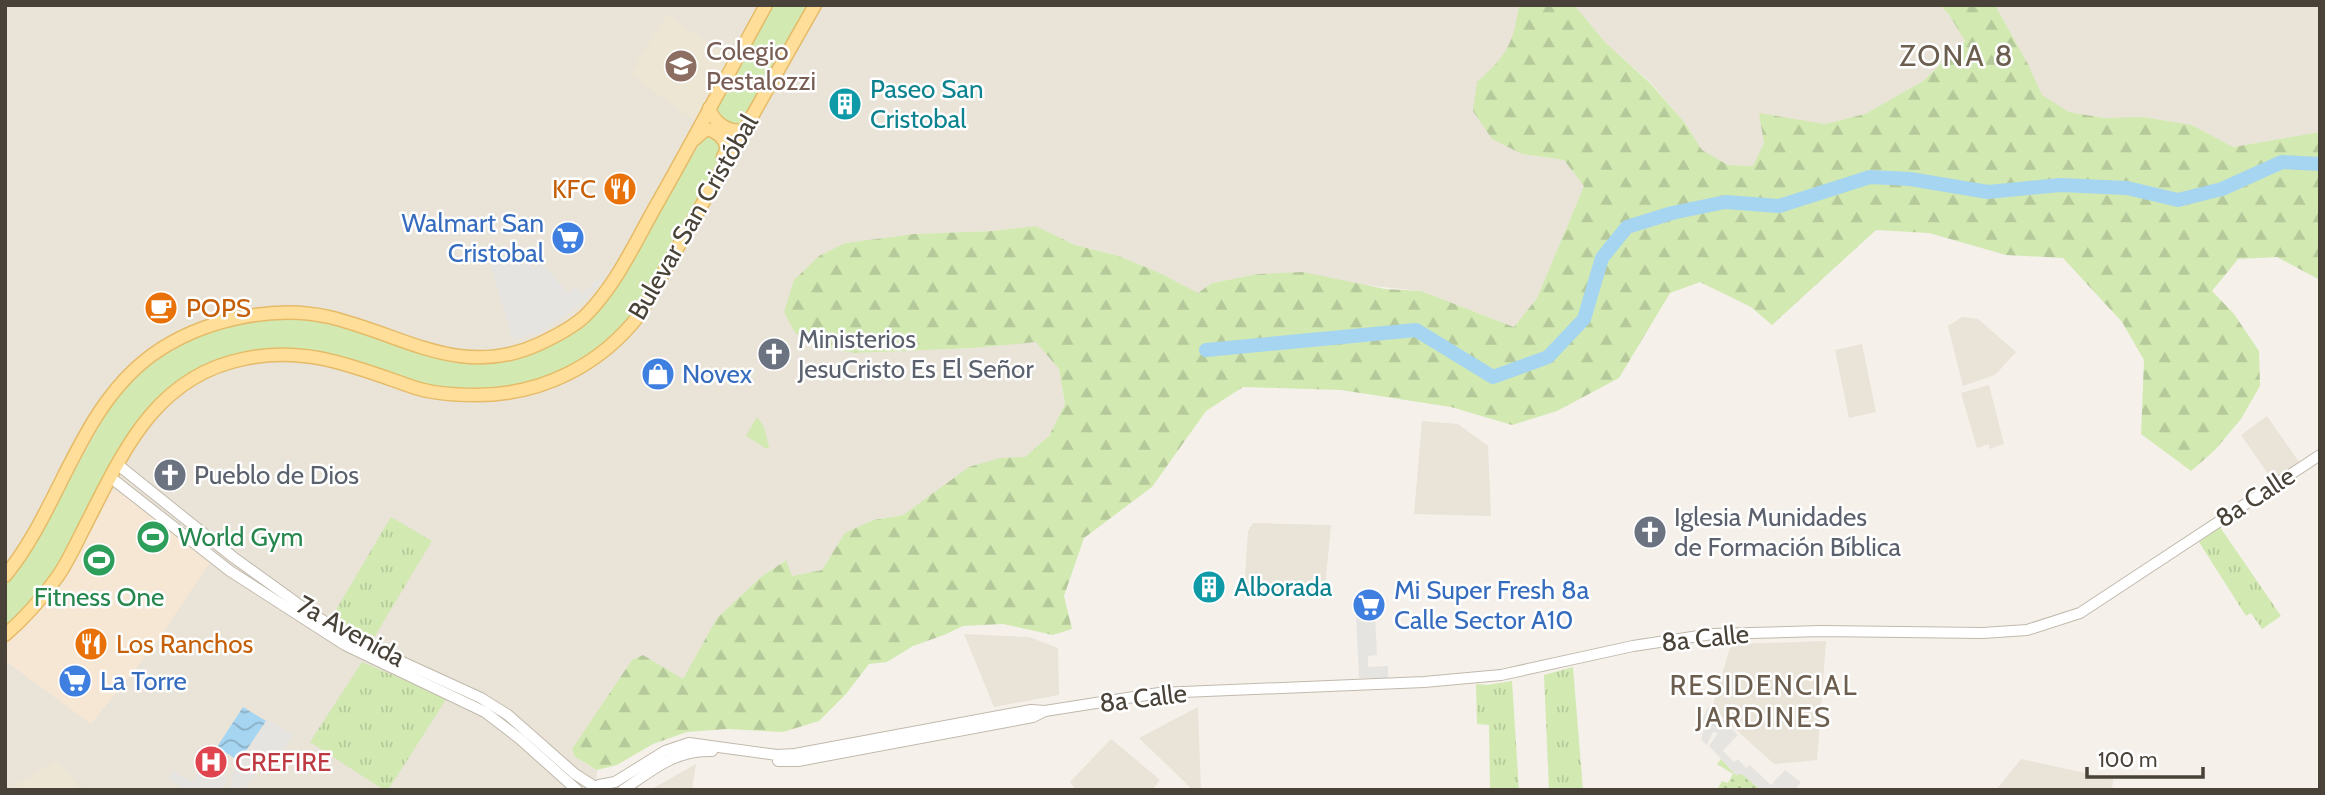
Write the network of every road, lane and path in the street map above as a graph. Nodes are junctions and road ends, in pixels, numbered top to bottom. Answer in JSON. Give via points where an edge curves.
{"nodes":[{"id":1,"x":766,"y":5,"type":"edge"},
{"id":2,"x":815,"y":5,"type":"edge"},
{"id":3,"x":709,"y":108,"type":"junction"},
{"id":4,"x":744,"y":130,"type":"junction"},
{"id":5,"x":690,"y":145,"type":"junction"},
{"id":6,"x":701,"y":204,"type":"junction"},
{"id":7,"x":2320,"y":454,"type":"edge"},
{"id":8,"x":117,"y":464,"type":"junction"},
{"id":9,"x":110,"y":477,"type":"junction"},
{"id":10,"x":183,"y":519,"type":"junction"},
{"id":11,"x":176,"y":530,"type":"junction"},
{"id":12,"x":5,"y":576,"type":"edge"},
{"id":13,"x":5,"y":635,"type":"edge"},
{"id":14,"x":673,"y":748,"type":"junction"},
{"id":15,"x":717,"y":749,"type":"junction"},
{"id":16,"x":703,"y":751,"type":"junction"},
{"id":17,"x":595,"y":787,"type":"edge"},
{"id":18,"x":577,"y":790,"type":"edge"},
{"id":19,"x":623,"y":790,"type":"edge"}],
"edges":[{"from":1,"to":3,"type":"main road","name":"Bulevar San Cristóbal"},
{"from":2,"to":4,"type":"main road","name":"Bulevar San Cristóbal"},
{"from":3,"to":4,"type":"main road","via":[[715,121],[732,130]]},
{"from":3,"to":5,"type":"main road","name":"Bulevar San Cristóbal"},
{"from":4,"to":6,"type":"main road","name":"Bulevar San Cristóbal"},
{"from":5,"to":6,"type":"main road","via":[[706,129],[720,135],[727,148]]},
{"from":5,"to":12,"type":"main road","name":"Bulevar San Cristóbal","via":[[600,299],[583,318],[530,348],[483,358],[453,356],[340,320],[298,314],[224,322],[160,350],[125,378],[107,402]]},
{"from":6,"to":8,"type":"main road","name":"Bulevar San Cristóbal","via":[[632,324],[592,360],[557,380],[516,393],[456,396],[318,357],[289,353],[244,358],[202,374],[164,399]]},
{"from":7,"to":15,"type":"street","name":"8a Calle","via":[[2080,613],[2027,630],[1704,634],[1501,675],[1158,693],[799,761]]},
{"from":8,"to":9,"type":"main road","name":"Bulevar San Cristóbal"},
{"from":8,"to":10,"type":"street","name":"7a Avenida"},
{"from":9,"to":11,"type":"street","name":"7a Avenida"},
{"from":9,"to":13,"type":"main road","name":"Bulevar San Cristóbal","via":[[60,575]]},
{"from":10,"to":11,"type":"street"},
{"from":10,"to":17,"type":"street","name":"7a Avenida","via":[[352,639],[508,715]]},
{"from":11,"to":18,"type":"street","name":"7a Avenida","via":[[230,571],[345,645],[485,712]]},
{"from":14,"to":15,"type":"street","name":"8a Calle","via":[[689,743]]},
{"from":14,"to":16,"type":"street"},
{"from":14,"to":17,"type":"street","name":"8a Calle","via":[[615,782]]},
{"from":15,"to":16,"type":"street","name":"8a Calle"},
{"from":16,"to":19,"type":"street","name":"8a Calle","via":[[677,756]]}]}
